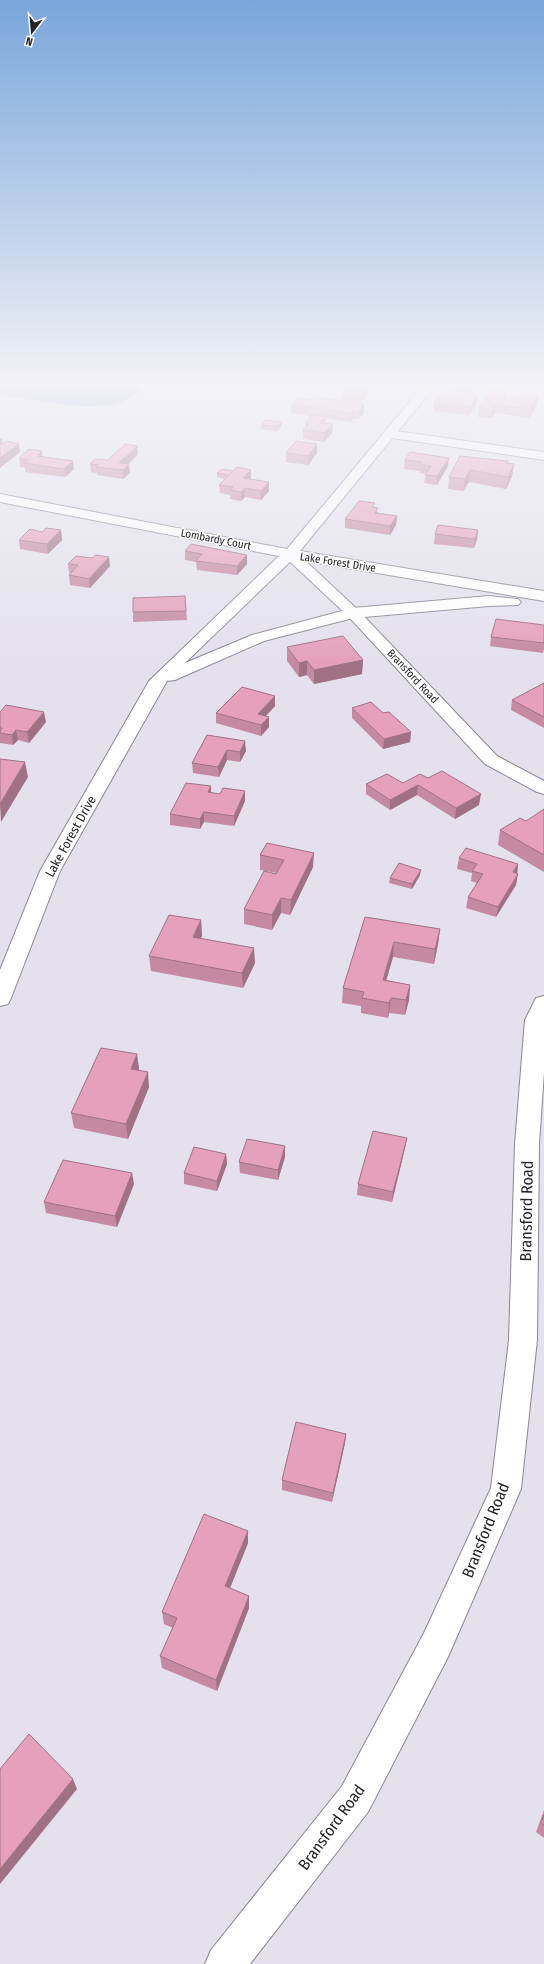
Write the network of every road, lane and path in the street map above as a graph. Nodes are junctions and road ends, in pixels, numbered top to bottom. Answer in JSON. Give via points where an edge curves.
{"nodes":[{"id":1,"x":352,"y":479,"type":"edge"},
{"id":2,"x":0,"y":498,"type":"edge"},
{"id":3,"x":290,"y":554,"type":"junction"},
{"id":4,"x":544,"y":596,"type":"edge"},
{"id":5,"x":544,"y":603,"type":"edge"},
{"id":6,"x":353,"y":613,"type":"junction"},
{"id":7,"x":157,"y":681,"type":"junction"},
{"id":8,"x":544,"y":788,"type":"edge"},
{"id":9,"x":0,"y":998,"type":"edge"},
{"id":10,"x":544,"y":1004,"type":"edge"},
{"id":11,"x":536,"y":1146,"type":"edge"},
{"id":12,"x":224,"y":1964,"type":"edge"}],
"edges":[{"from":1,"to":3,"type":"street"},
{"from":2,"to":3,"type":"street","name":"Lombardy Court"},
{"from":3,"to":4,"type":"street","name":"Lake Forest Drive"},
{"from":3,"to":6,"type":"street","name":"Bransford Road"},
{"from":3,"to":7,"type":"street","name":"Lake Forest Drive"},
{"from":5,"to":6,"type":"street","via":[[489,601]]},
{"from":6,"to":7,"type":"street","via":[[258,638]]},
{"from":6,"to":8,"type":"street","name":"Bransford Road","via":[[491,760]]},
{"from":7,"to":9,"type":"street","name":"Lake Forest Drive","via":[[50,871]]},
{"from":10,"to":11,"type":"street","name":"Bransford Road","via":[[536,1020]]},
{"from":11,"to":12,"type":"street","name":"Bransford Road","via":[[523,1340],[506,1489],[436,1645],[355,1799]]}]}
